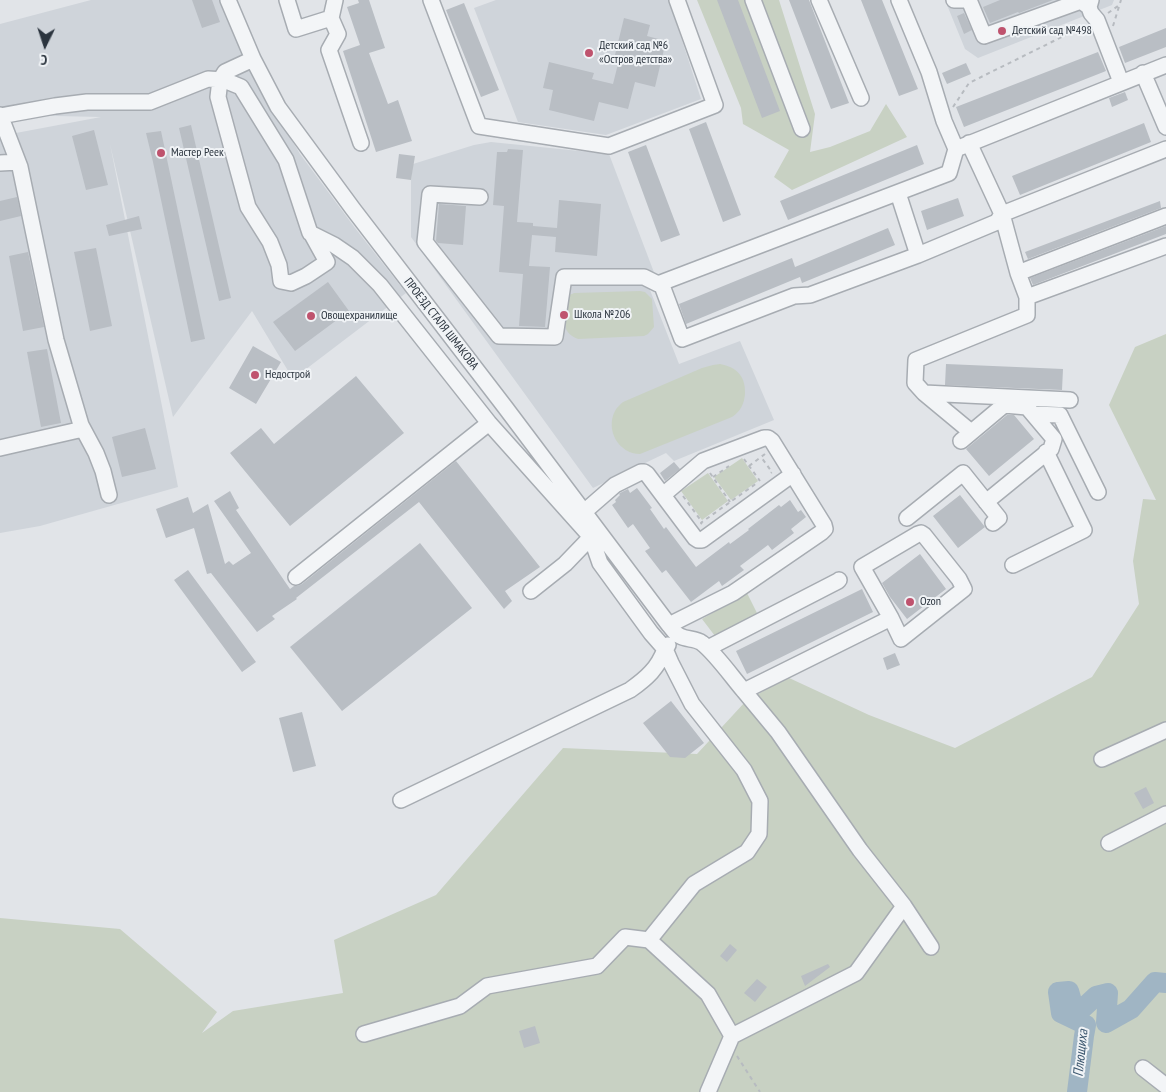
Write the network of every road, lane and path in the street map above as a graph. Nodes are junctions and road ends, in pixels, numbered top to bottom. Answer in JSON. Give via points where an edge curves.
{"nodes":[{"id":1,"x":228,"y":0,"type":"edge"},
{"id":2,"x":287,"y":0,"type":"edge"},
{"id":3,"x":335,"y":0,"type":"edge"},
{"id":4,"x":431,"y":0,"type":"edge"},
{"id":5,"x":677,"y":0,"type":"edge"},
{"id":6,"x":753,"y":0,"type":"edge"},
{"id":7,"x":819,"y":0,"type":"edge"},
{"id":8,"x":898,"y":0,"type":"edge"},
{"id":9,"x":954,"y":0,"type":"edge"},
{"id":10,"x":1121,"y":0,"type":"edge"},
{"id":11,"x":1118,"y":6,"type":"junction"},
{"id":12,"x":1092,"y":9,"type":"edge"},
{"id":13,"x":331,"y":18,"type":"junction"},
{"id":14,"x":1108,"y":46,"type":"junction"},
{"id":15,"x":253,"y":59,"type":"junction"},
{"id":16,"x":1166,"y":65,"type":"edge"},
{"id":17,"x":1143,"y":74,"type":"junction"},
{"id":18,"x":220,"y":80,"type":"junction"},
{"id":19,"x":1121,"y":82,"type":"junction"},
{"id":20,"x":861,"y":98,"type":"dead end"},
{"id":21,"x":0,"y":116,"type":"edge"},
{"id":22,"x":944,"y":121,"type":"junction"},
{"id":23,"x":1166,"y":128,"type":"edge"},
{"id":24,"x":802,"y":129,"type":"dead end"},
{"id":25,"x":361,"y":143,"type":"dead end"},
{"id":26,"x":963,"y":146,"type":"junction"},
{"id":27,"x":1166,"y":149,"type":"edge"},
{"id":28,"x":18,"y":162,"type":"junction"},
{"id":29,"x":0,"y":164,"type":"edge"},
{"id":30,"x":898,"y":193,"type":"junction"},
{"id":31,"x":480,"y":197,"type":"dead end"},
{"id":32,"x":1002,"y":214,"type":"junction"},
{"id":33,"x":1166,"y":216,"type":"edge"},
{"id":34,"x":310,"y":233,"type":"junction"},
{"id":35,"x":1166,"y":246,"type":"edge"},
{"id":36,"x":918,"y":254,"type":"junction"},
{"id":37,"x":1018,"y":273,"type":"junction"},
{"id":38,"x":661,"y":283,"type":"junction"},
{"id":39,"x":1027,"y":297,"type":"junction"},
{"id":40,"x":924,"y":393,"type":"junction"},
{"id":41,"x":1070,"y":400,"type":"dead end"},
{"id":42,"x":1033,"y":414,"type":"junction"},
{"id":43,"x":489,"y":423,"type":"junction"},
{"id":44,"x":83,"y":429,"type":"junction"},
{"id":45,"x":776,"y":447,"type":"junction"},
{"id":46,"x":0,"y":448,"type":"edge"},
{"id":47,"x":1046,"y":452,"type":"junction"},
{"id":48,"x":742,"y":456,"type":"dead end"},
{"id":49,"x":761,"y":457,"type":"junction"},
{"id":50,"x":735,"y":462,"type":"dead end"},
{"id":51,"x":749,"y":466,"type":"junction"},
{"id":52,"x":708,"y":471,"type":"dead end"},
{"id":53,"x":793,"y":474,"type":"junction"},
{"id":54,"x":713,"y":477,"type":"junction"},
{"id":55,"x":760,"y":481,"type":"junction"},
{"id":56,"x":675,"y":485,"type":"junction"},
{"id":57,"x":1098,"y":492,"type":"dead end"},
{"id":58,"x":109,"y":495,"type":"dead end"},
{"id":59,"x":663,"y":495,"type":"junction"},
{"id":60,"x":730,"y":502,"type":"junction"},
{"id":61,"x":986,"y":502,"type":"junction"},
{"id":62,"x":584,"y":512,"type":"junction"},
{"id":63,"x":907,"y":518,"type":"dead end"},
{"id":64,"x":994,"y":523,"type":"dead end"},
{"id":65,"x":705,"y":528,"type":"junction"},
{"id":66,"x":591,"y":537,"type":"junction"},
{"id":67,"x":1013,"y":565,"type":"dead end"},
{"id":68,"x":296,"y":577,"type":"dead end"},
{"id":69,"x":839,"y":580,"type":"dead end"},
{"id":70,"x":531,"y":592,"type":"dead end"},
{"id":71,"x":891,"y":618,"type":"junction"},
{"id":72,"x":673,"y":629,"type":"junction"},
{"id":73,"x":665,"y":648,"type":"junction"},
{"id":74,"x":708,"y":648,"type":"junction"},
{"id":75,"x":744,"y":691,"type":"junction"},
{"id":76,"x":1166,"y":730,"type":"edge"},
{"id":77,"x":1102,"y":759,"type":"dead end"},
{"id":78,"x":401,"y":800,"type":"dead end"},
{"id":79,"x":1166,"y":814,"type":"edge"},
{"id":80,"x":1109,"y":843,"type":"dead end"},
{"id":81,"x":904,"y":906,"type":"junction"},
{"id":82,"x":649,"y":940,"type":"junction"},
{"id":83,"x":931,"y":947,"type":"dead end"},
{"id":84,"x":364,"y":1034,"type":"dead end"},
{"id":85,"x":730,"y":1039,"type":"junction"},
{"id":86,"x":1144,"y":1068,"type":"dead end"},
{"id":87,"x":1166,"y":1086,"type":"edge"},
{"id":88,"x":708,"y":1092,"type":"edge"},
{"id":89,"x":760,"y":1092,"type":"edge"}],
"edges":[{"from":1,"to":15,"type":"street","name":"ПРОЕЗД СТАЛЯ ШМАКОВА"},
{"from":2,"to":13,"type":"street","via":[[296,29]]},
{"from":3,"to":13,"type":"street"},
{"from":4,"to":5,"type":"street","via":[[478,126],[609,146],[715,105]]},
{"from":6,"to":24,"type":"street"},
{"from":7,"to":20,"type":"street"},
{"from":8,"to":22,"type":"street","via":[[929,72]]},
{"from":9,"to":12,"type":"street","via":[[969,0],[984,36],[1081,1]]},
{"from":10,"to":11,"type":"path"},
{"from":11,"to":12,"type":"path"},
{"from":11,"to":14,"type":"path"},
{"from":12,"to":14,"type":"street"},
{"from":12,"to":22,"type":"path","via":[[969,83]]},
{"from":13,"to":25,"type":"street","via":[[338,34],[329,50]]},
{"from":14,"to":19,"type":"street"},
{"from":15,"to":18,"type":"street","via":[[225,72]]},
{"from":15,"to":62,"type":"street","name":"ПРОЕЗД СТАЛЯ ШМАКОВА","via":[[278,107]]},
{"from":16,"to":17,"type":"street"},
{"from":17,"to":19,"type":"street"},
{"from":17,"to":23,"type":"street"},
{"from":18,"to":21,"type":"street","via":[[208,80],[150,102],[87,102]]},
{"from":18,"to":34,"type":"street","via":[[241,87],[286,160]]},
{"from":18,"to":34,"type":"street","via":[[218,97],[248,207],[270,242],[281,281],[291,283],[327,262]]},
{"from":19,"to":26,"type":"street"},
{"from":21,"to":28,"type":"street"},
{"from":22,"to":26,"type":"street"},
{"from":26,"to":30,"type":"street","via":[[949,173]]},
{"from":26,"to":32,"type":"street"},
{"from":27,"to":32,"type":"street"},
{"from":28,"to":29,"type":"street"},
{"from":28,"to":44,"type":"street","via":[[56,340]]},
{"from":30,"to":36,"type":"street"},
{"from":30,"to":38,"type":"street"},
{"from":31,"to":38,"type":"street","via":[[430,194],[425,242],[499,336],[555,337],[564,277],[644,277]]},
{"from":32,"to":36,"type":"street","via":[[997,222]]},
{"from":32,"to":37,"type":"street"},
{"from":33,"to":37,"type":"street"},
{"from":34,"to":43,"type":"street","via":[[353,258],[380,285]]},
{"from":35,"to":39,"type":"street"},
{"from":36,"to":38,"type":"street","via":[[810,295],[794,296],[682,339]]},
{"from":37,"to":39,"type":"street"},
{"from":39,"to":40,"type":"street","via":[[1027,315],[916,360],[914,383]]},
{"from":40,"to":41,"type":"street"},
{"from":40,"to":42,"type":"street","via":[[966,436],[1004,405],[1027,406]]},
{"from":42,"to":47,"type":"street","via":[[1054,440]]},
{"from":42,"to":57,"type":"street","via":[[1060,415]]},
{"from":43,"to":66,"type":"street"},
{"from":43,"to":68,"type":"street"},
{"from":44,"to":46,"type":"street"},
{"from":44,"to":58,"type":"street","via":[[96,453]]},
{"from":45,"to":49,"type":"path"},
{"from":45,"to":53,"type":"street"},
{"from":45,"to":56,"type":"street","via":[[764,438],[707,459]]},
{"from":47,"to":61,"type":"street"},
{"from":47,"to":67,"type":"street","via":[[1084,530]]},
{"from":48,"to":51,"type":"path"},
{"from":49,"to":51,"type":"path"},
{"from":49,"to":55,"type":"path","via":[[772,472]]},
{"from":50,"to":54,"type":"path"},
{"from":51,"to":55,"type":"path"},
{"from":52,"to":54,"type":"path"},
{"from":53,"to":65,"type":"street"},
{"from":53,"to":72,"type":"street","via":[[824,525],[822,532],[733,593]]},
{"from":54,"to":60,"type":"path"},
{"from":55,"to":60,"type":"path"},
{"from":56,"to":59,"type":"street"},
{"from":56,"to":65,"type":"path"},
{"from":59,"to":62,"type":"street","via":[[647,474],[641,472],[616,484]]},
{"from":59,"to":65,"type":"street","via":[[695,538],[702,540]]},
{"from":60,"to":65,"type":"path"},
{"from":61,"to":63,"type":"street","via":[[963,473]]},
{"from":61,"to":64,"type":"street","via":[[999,518]]},
{"from":62,"to":72,"type":"street","name":"ПРОЕЗД СТАЛЯ ШМАКОВА"},
{"from":66,"to":70,"type":"street"},
{"from":66,"to":73,"type":"street","via":[[600,563]]},
{"from":69,"to":74,"type":"street"},
{"from":71,"to":71,"type":"street","via":[[862,567],[918,534],[924,535],[964,589],[901,639]]},
{"from":71,"to":75,"type":"street"},
{"from":72,"to":73,"type":"street"},
{"from":72,"to":74,"type":"street","via":[[684,638],[698,640]]},
{"from":73,"to":78,"type":"street","via":[[653,670],[630,690]]},
{"from":73,"to":82,"type":"street","via":[[692,704],[744,770],[760,801],[758,834],[747,852],[694,884]]},
{"from":74,"to":75,"type":"street"},
{"from":75,"to":81,"type":"street","via":[[778,732],[860,850]]},
{"from":76,"to":77,"type":"street"},
{"from":79,"to":80,"type":"street"},
{"from":81,"to":83,"type":"street"},
{"from":81,"to":85,"type":"street","via":[[856,973]]},
{"from":82,"to":84,"type":"street","via":[[625,937],[597,966],[488,986],[460,1006]]},
{"from":82,"to":85,"type":"street","via":[[708,994]]},
{"from":85,"to":88,"type":"street"},
{"from":85,"to":89,"type":"path"},
{"from":86,"to":87,"type":"street"}]}
